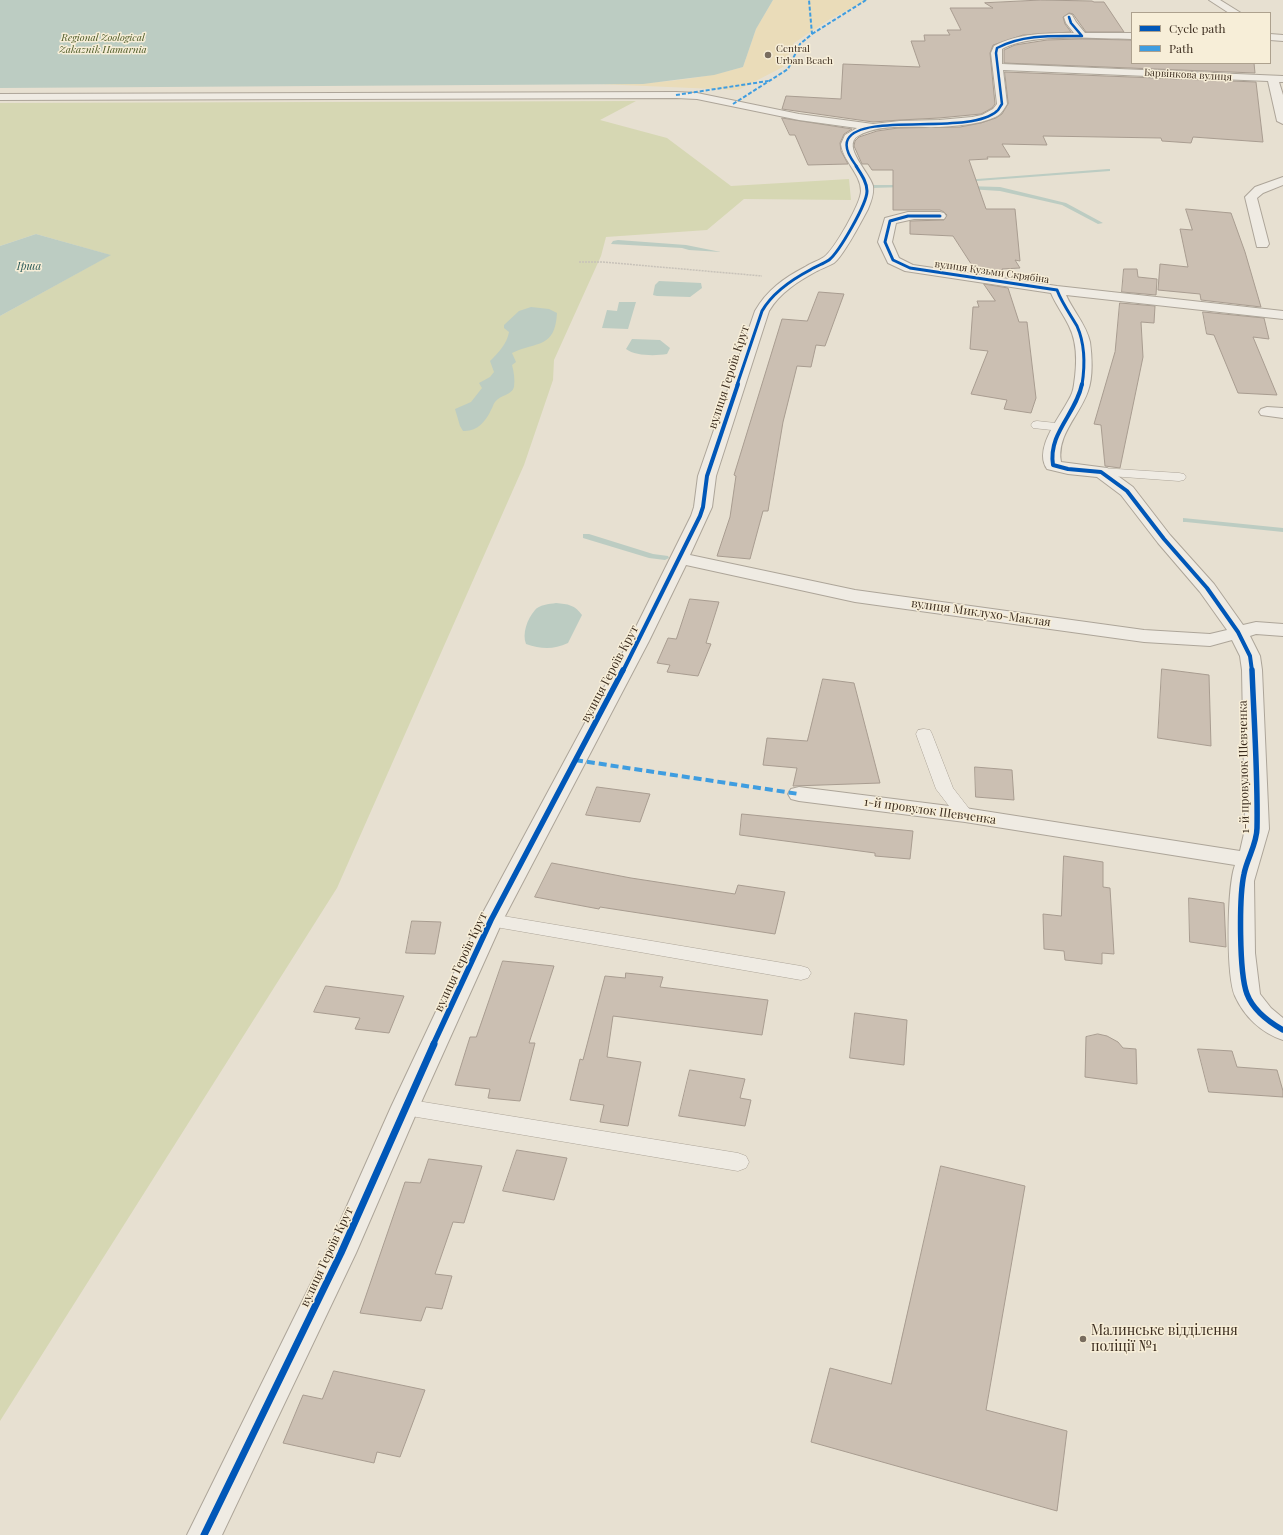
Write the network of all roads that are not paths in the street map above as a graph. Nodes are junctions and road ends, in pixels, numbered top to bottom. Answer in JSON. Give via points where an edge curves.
{"nodes":[{"id":1,"x":1214,"y":0,"type":"edge"},
{"id":2,"x":1234,"y":12,"type":"edge"},
{"id":3,"x":1069,"y":17,"type":"dead end"},
{"id":4,"x":1082,"y":36,"type":"junction"},
{"id":5,"x":1131,"y":36,"type":"edge"},
{"id":6,"x":1271,"y":38,"type":"edge"},
{"id":7,"x":1283,"y":38,"type":"edge"},
{"id":8,"x":998,"y":67,"type":"junction"},
{"id":9,"x":1278,"y":79,"type":"edge"},
{"id":10,"x":0,"y":97,"type":"edge"},
{"id":11,"x":1283,"y":121,"type":"edge"},
{"id":12,"x":872,"y":127,"type":"junction"},
{"id":13,"x":1283,"y":181,"type":"edge"},
{"id":14,"x":940,"y":216,"type":"dead end"},
{"id":15,"x":1262,"y":244,"type":"dead end"},
{"id":16,"x":1057,"y":290,"type":"junction"},
{"id":17,"x":1283,"y":315,"type":"edge"},
{"id":18,"x":1267,"y":412,"type":"dead end"},
{"id":19,"x":1283,"y":413,"type":"edge"},
{"id":20,"x":1037,"y":425,"type":"dead end"},
{"id":21,"x":1061,"y":427,"type":"junction"},
{"id":22,"x":1101,"y":472,"type":"junction"},
{"id":23,"x":1179,"y":477,"type":"dead end"},
{"id":24,"x":680,"y":558,"type":"junction"},
{"id":25,"x":1283,"y":630,"type":"edge"},
{"id":26,"x":1238,"y":632,"type":"junction"},
{"id":27,"x":924,"y":734,"type":"dead end"},
{"id":28,"x":799,"y":794,"type":"dead end"},
{"id":29,"x":965,"y":815,"type":"junction"},
{"id":30,"x":1249,"y":860,"type":"junction"},
{"id":31,"x":491,"y":920,"type":"junction"},
{"id":32,"x":801,"y":973,"type":"dead end"},
{"id":33,"x":1283,"y":1030,"type":"edge"},
{"id":34,"x":406,"y":1106,"type":"junction"},
{"id":35,"x":738,"y":1162,"type":"dead end"},
{"id":36,"x":204,"y":1535,"type":"edge"}],
"edges":[{"from":1,"to":2,"type":"street"},
{"from":3,"to":4,"type":"street"},
{"from":4,"to":5,"type":"street"},
{"from":4,"to":8,"type":"street","name":"вулиця Героїв Крут","via":[[1039,37],[1000,46],[996,50]]},
{"from":6,"to":7,"type":"street"},
{"from":8,"to":9,"type":"street","name":"Барвінкова вулиця"},
{"from":8,"to":12,"type":"street","name":"вулиця Героїв Крут","via":[[1002,104],[1000,110],[993,114],[960,122]]},
{"from":9,"to":11,"type":"street","via":[[1278,96]]},
{"from":10,"to":12,"type":"street","via":[[676,94],[799,117]]},
{"from":12,"to":24,"type":"street","name":"вулиця Героїв Крут","via":[[853,134],[847,143],[847,152],[866,184],[867,198],[861,211],[831,258],[793,279],[778,291],[766,303],[757,322],[707,476],[702,512]]},
{"from":13,"to":15,"type":"street","via":[[1259,190],[1251,197]]},
{"from":14,"to":16,"type":"street","name":"вулиця Кузьми Скрябіна","via":[[911,215],[890,221],[885,242],[893,260],[910,268],[926,271]]},
{"from":16,"to":17,"type":"street","name":"вулиця Кузьми Скрябіна"},
{"from":16,"to":21,"type":"street","name":"вулиця Кузьми Скрябіна","via":[[1080,332],[1083,351],[1080,391]]},
{"from":18,"to":19,"type":"street"},
{"from":20,"to":21,"type":"lane"},
{"from":21,"to":22,"type":"street","name":"вулиця Кузьми Скрябіна","via":[[1050,457],[1053,465]]},
{"from":22,"to":23,"type":"lane"},
{"from":22,"to":26,"type":"street","name":"1-й провулок Шевченка","via":[[1118,483],[1131,496],[1207,588]]},
{"from":24,"to":26,"type":"street","name":"вулиця Миклухо-Маклая","via":[[855,596],[1144,636],[1210,640]]},
{"from":24,"to":31,"type":"street","name":"вулиця Героїв Крут","via":[[639,641]]},
{"from":25,"to":26,"type":"street","name":"вулиця Миклухо-Маклая","via":[[1256,628]]},
{"from":26,"to":30,"type":"street","name":"1-й провулок Шевченка","via":[[1250,656],[1252,670],[1256,829],[1255,843]]},
{"from":27,"to":29,"type":"lane","via":[[944,789]]},
{"from":28,"to":29,"type":"street","name":"1-й провулок Шевченка"},
{"from":29,"to":30,"type":"street","name":"1-й провулок Шевченка"},
{"from":30,"to":33,"type":"street","name":"1-й провулок Шевченка","via":[[1244,873],[1242,907],[1246,992],[1263,1016]]},
{"from":31,"to":32,"type":"lane"},
{"from":31,"to":34,"type":"street","name":"вулиця Героїв Крут"},
{"from":34,"to":35,"type":"lane"},
{"from":34,"to":36,"type":"street","name":"вулиця Героїв Крут","via":[[341,1253]]}]}
